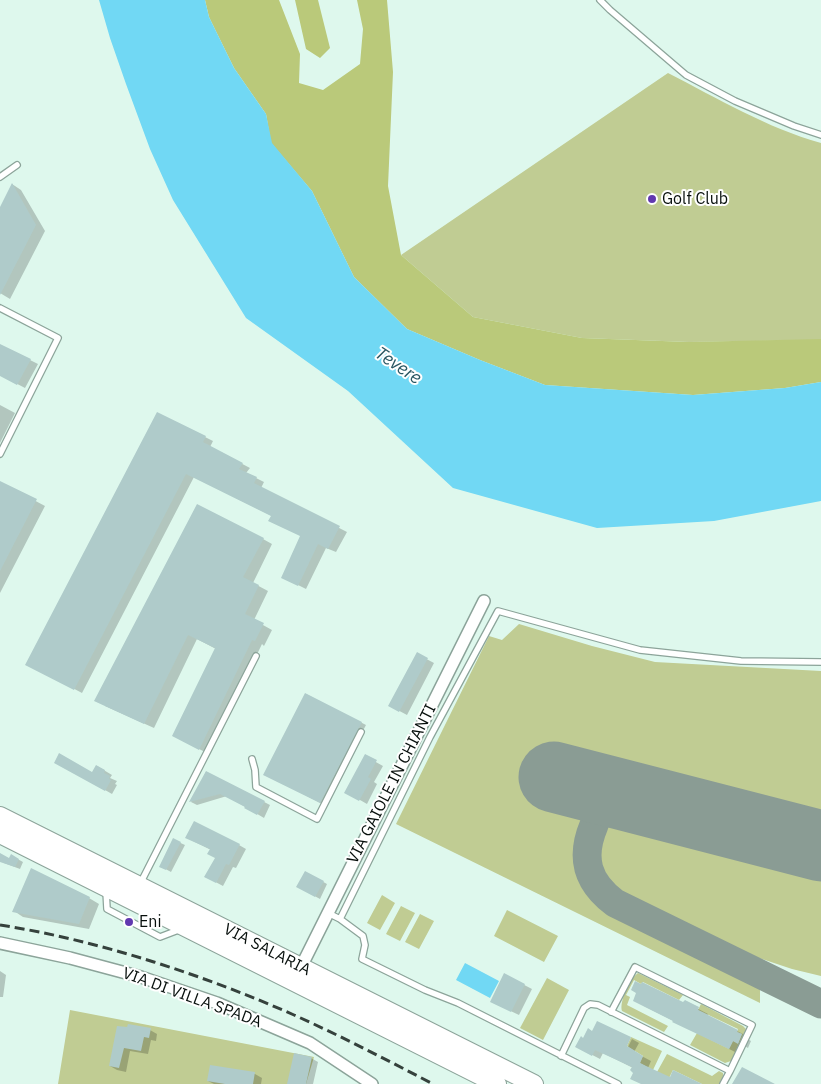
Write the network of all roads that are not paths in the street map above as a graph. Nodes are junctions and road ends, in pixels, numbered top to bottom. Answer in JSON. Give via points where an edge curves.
{"nodes":[{"id":1,"x":600,"y":0,"type":"edge"},
{"id":2,"x":821,"y":135,"type":"edge"},
{"id":3,"x":17,"y":165,"type":"dead end"},
{"id":4,"x":0,"y":177,"type":"edge"},
{"id":5,"x":0,"y":308,"type":"edge"},
{"id":6,"x":0,"y":454,"type":"edge"},
{"id":7,"x":484,"y":601,"type":"dead end"},
{"id":8,"x":256,"y":656,"type":"dead end"},
{"id":9,"x":821,"y":662,"type":"edge"},
{"id":10,"x":361,"y":732,"type":"dead end"},
{"id":11,"x":252,"y":758,"type":"dead end"},
{"id":12,"x":0,"y":816,"type":"edge"},
{"id":13,"x":0,"y":834,"type":"edge"},
{"id":14,"x":140,"y":886,"type":"junction"},
{"id":15,"x":328,"y":914,"type":"junction"},
{"id":16,"x":340,"y":920,"type":"junction"},
{"id":17,"x":0,"y":943,"type":"edge"},
{"id":18,"x":301,"y":967,"type":"junction"},
{"id":19,"x":611,"y":1012,"type":"junction"},
{"id":20,"x":561,"y":1056,"type":"junction"},
{"id":21,"x":730,"y":1071,"type":"junction"},
{"id":22,"x":372,"y":1084,"type":"edge"},
{"id":23,"x":498,"y":1084,"type":"edge"},
{"id":24,"x":534,"y":1084,"type":"edge"},
{"id":25,"x":618,"y":1084,"type":"edge"},
{"id":26,"x":723,"y":1084,"type":"edge"}],
"edges":[{"from":1,"to":2,"type":"lane","via":[[686,75],[735,101]]},
{"from":3,"to":4,"type":"lane"},
{"from":5,"to":6,"type":"lane","via":[[58,338]]},
{"from":7,"to":15,"type":"street","name":"VIA GAIOLE IN CHIANTI"},
{"from":8,"to":14,"type":"lane"},
{"from":9,"to":16,"type":"lane","via":[[741,661],[640,650],[498,611],[430,737]]},
{"from":10,"to":11,"type":"lane","via":[[317,819],[256,788]]},
{"from":12,"to":14,"type":"main road","name":"VIA SALARIA"},
{"from":13,"to":23,"type":"main road","name":"VIA SALARIA"},
{"from":14,"to":18,"type":"main road","name":"VIA SALARIA"},
{"from":15,"to":16,"type":"lane"},
{"from":15,"to":18,"type":"street","name":"VIA GAIOLE IN CHIANTI"},
{"from":16,"to":20,"type":"lane","via":[[363,936],[362,958]]},
{"from":17,"to":22,"type":"street","name":"VIA DI VILLA SPADA","via":[[141,977],[217,1003],[310,1043]]},
{"from":18,"to":24,"type":"main road","name":"VIA SALARIA"},
{"from":19,"to":20,"type":"lane","via":[[590,1004],[584,1008]]},
{"from":19,"to":21,"type":"lane"},
{"from":19,"to":21,"type":"lane","via":[[635,967],[752,1025]]},
{"from":20,"to":25,"type":"lane"},
{"from":21,"to":26,"type":"lane"}]}
